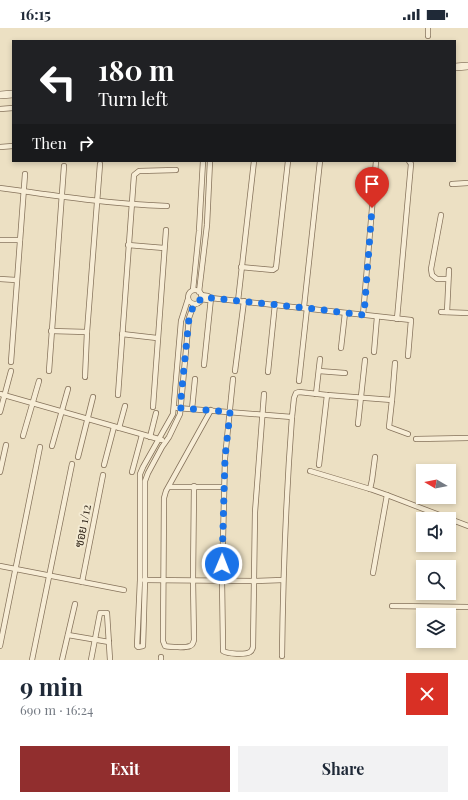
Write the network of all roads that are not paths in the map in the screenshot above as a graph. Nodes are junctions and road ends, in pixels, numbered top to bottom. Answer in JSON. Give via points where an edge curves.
{"nodes":[{"id":1,"x":428,"y":28,"type":"edge"},
{"id":2,"x":428,"y":36,"type":"dead end"},
{"id":3,"x":468,"y":66,"type":"edge"},
{"id":4,"x":456,"y":67,"type":"edge"},
{"id":5,"x":12,"y":94,"type":"edge"},
{"id":6,"x":0,"y":95,"type":"edge"},
{"id":7,"x":12,"y":108,"type":"edge"},
{"id":8,"x":0,"y":109,"type":"edge"},
{"id":9,"x":12,"y":146,"type":"edge"},
{"id":10,"x":0,"y":147,"type":"edge"},
{"id":11,"x":203,"y":162,"type":"edge"},
{"id":12,"x":210,"y":162,"type":"edge"},
{"id":13,"x":254,"y":162,"type":"edge"},
{"id":14,"x":288,"y":162,"type":"edge"},
{"id":15,"x":320,"y":162,"type":"edge"},
{"id":16,"x":376,"y":162,"type":"edge"},
{"id":17,"x":410,"y":162,"type":"edge"},
{"id":18,"x":100,"y":164,"type":"dead end"},
{"id":19,"x":64,"y":166,"type":"dead end"},
{"id":20,"x":176,"y":170,"type":"dead end"},
{"id":21,"x":26,"y":174,"type":"dead end"},
{"id":22,"x":468,"y":183,"type":"edge"},
{"id":23,"x":452,"y":184,"type":"dead end"},
{"id":24,"x":0,"y":188,"type":"edge"},
{"id":25,"x":202,"y":190,"type":"junction"},
{"id":26,"x":208,"y":190,"type":"junction"},
{"id":27,"x":24,"y":192,"type":"junction"},
{"id":28,"x":61,"y":197,"type":"junction"},
{"id":29,"x":98,"y":201,"type":"junction"},
{"id":30,"x":132,"y":205,"type":"junction"},
{"id":31,"x":167,"y":206,"type":"dead end"},
{"id":32,"x":440,"y":216,"type":"dead end"},
{"id":33,"x":166,"y":230,"type":"dead end"},
{"id":34,"x":0,"y":240,"type":"edge"},
{"id":35,"x":20,"y":240,"type":"junction"},
{"id":36,"x":128,"y":245,"type":"junction"},
{"id":37,"x":164,"y":248,"type":"junction"},
{"id":38,"x":197,"y":256,"type":"junction"},
{"id":39,"x":203,"y":257,"type":"junction"},
{"id":40,"x":241,"y":267,"type":"junction"},
{"id":41,"x":449,"y":270,"type":"dead end"},
{"id":42,"x":0,"y":279,"type":"edge"},
{"id":43,"x":448,"y":279,"type":"junction"},
{"id":44,"x":16,"y":280,"type":"junction"},
{"id":45,"x":193,"y":290,"type":"junction"},
{"id":46,"x":201,"y":295,"type":"junction"},
{"id":47,"x":211,"y":298,"type":"junction"},
{"id":48,"x":188,"y":299,"type":"junction"},
{"id":49,"x":238,"y":301,"type":"junction"},
{"id":50,"x":244,"y":301,"type":"junction"},
{"id":51,"x":194,"y":304,"type":"junction"},
{"id":52,"x":275,"y":304,"type":"junction"},
{"id":53,"x":306,"y":307,"type":"junction"},
{"id":54,"x":441,"y":312,"type":"dead end"},
{"id":55,"x":447,"y":312,"type":"junction"},
{"id":56,"x":345,"y":313,"type":"junction"},
{"id":57,"x":468,"y":313,"type":"edge"},
{"id":58,"x":364,"y":315,"type":"junction"},
{"id":59,"x":377,"y":317,"type":"junction"},
{"id":60,"x":397,"y":319,"type":"junction"},
{"id":61,"x":51,"y":331,"type":"junction"},
{"id":62,"x":87,"y":332,"type":"junction"},
{"id":63,"x":122,"y":334,"type":"junction"},
{"id":64,"x":157,"y":338,"type":"junction"},
{"id":65,"x":341,"y":348,"type":"dead end"},
{"id":66,"x":374,"y":352,"type":"dead end"},
{"id":67,"x":408,"y":356,"type":"dead end"},
{"id":68,"x":320,"y":359,"type":"dead end"},
{"id":69,"x":365,"y":360,"type":"dead end"},
{"id":70,"x":11,"y":362,"type":"dead end"},
{"id":71,"x":395,"y":363,"type":"dead end"},
{"id":72,"x":204,"y":366,"type":"dead end"},
{"id":73,"x":11,"y":371,"type":"dead end"},
{"id":74,"x":49,"y":371,"type":"dead end"},
{"id":75,"x":318,"y":371,"type":"junction"},
{"id":76,"x":235,"y":372,"type":"dead end"},
{"id":77,"x":268,"y":372,"type":"dead end"},
{"id":78,"x":345,"y":373,"type":"dead end"},
{"id":79,"x":86,"y":377,"type":"dead end"},
{"id":80,"x":195,"y":379,"type":"dead end"},
{"id":81,"x":233,"y":380,"type":"dead end"},
{"id":82,"x":39,"y":381,"type":"dead end"},
{"id":83,"x":299,"y":381,"type":"dead end"},
{"id":84,"x":68,"y":389,"type":"dead end"},
{"id":85,"x":2,"y":394,"type":"edge"},
{"id":86,"x":264,"y":394,"type":"dead end"},
{"id":87,"x":316,"y":394,"type":"junction"},
{"id":88,"x":118,"y":395,"type":"dead end"},
{"id":89,"x":327,"y":395,"type":"junction"},
{"id":90,"x":93,"y":397,"type":"dead end"},
{"id":91,"x":362,"y":397,"type":"junction"},
{"id":92,"x":392,"y":400,"type":"junction"},
{"id":93,"x":32,"y":403,"type":"junction"},
{"id":94,"x":125,"y":406,"type":"dead end"},
{"id":95,"x":153,"y":407,"type":"dead end"},
{"id":96,"x":174,"y":408,"type":"junction"},
{"id":97,"x":180,"y":408,"type":"junction"},
{"id":98,"x":192,"y":409,"type":"junction"},
{"id":99,"x":211,"y":410,"type":"junction"},
{"id":100,"x":0,"y":412,"type":"edge"},
{"id":101,"x":61,"y":412,"type":"junction"},
{"id":102,"x":230,"y":412,"type":"junction"},
{"id":103,"x":156,"y":413,"type":"dead end"},
{"id":104,"x":262,"y":414,"type":"junction"},
{"id":105,"x":292,"y":417,"type":"junction"},
{"id":106,"x":88,"y":419,"type":"junction"},
{"id":107,"x":358,"y":424,"type":"dead end"},
{"id":108,"x":116,"y":428,"type":"junction"},
{"id":109,"x":408,"y":434,"type":"dead end"},
{"id":110,"x":142,"y":435,"type":"junction"},
{"id":111,"x":23,"y":436,"type":"dead end"},
{"id":112,"x":150,"y":437,"type":"junction"},
{"id":113,"x":468,"y":438,"type":"edge"},
{"id":114,"x":416,"y":439,"type":"dead end"},
{"id":115,"x":159,"y":440,"type":"junction"},
{"id":116,"x":166,"y":442,"type":"junction"},
{"id":117,"x":6,"y":445,"type":"dead end"},
{"id":118,"x":52,"y":446,"type":"dead end"},
{"id":119,"x":40,"y":448,"type":"dead end"},
{"id":120,"x":78,"y":457,"type":"dead end"},
{"id":121,"x":375,"y":457,"type":"dead end"},
{"id":122,"x":72,"y":464,"type":"dead end"},
{"id":123,"x":104,"y":465,"type":"dead end"},
{"id":124,"x":319,"y":465,"type":"dead end"},
{"id":125,"x":310,"y":471,"type":"dead end"},
{"id":126,"x":0,"y":472,"type":"edge"},
{"id":127,"x":132,"y":472,"type":"dead end"},
{"id":128,"x":103,"y":475,"type":"dead end"},
{"id":129,"x":194,"y":486,"type":"junction"},
{"id":130,"x":170,"y":487,"type":"junction"},
{"id":131,"x":224,"y":487,"type":"junction"},
{"id":132,"x":370,"y":489,"type":"junction"},
{"id":133,"x":387,"y":496,"type":"junction"},
{"id":134,"x":468,"y":526,"type":"edge"},
{"id":135,"x":0,"y":566,"type":"edge"},
{"id":136,"x":15,"y":569,"type":"junction"},
{"id":137,"x":373,"y":573,"type":"dead end"},
{"id":138,"x":49,"y":576,"type":"junction"},
{"id":139,"x":143,"y":580,"type":"junction"},
{"id":140,"x":163,"y":580,"type":"junction"},
{"id":141,"x":193,"y":580,"type":"junction"},
{"id":142,"x":222,"y":580,"type":"junction"},
{"id":143,"x":283,"y":580,"type":"junction"},
{"id":144,"x":255,"y":581,"type":"junction"},
{"id":145,"x":82,"y":582,"type":"junction"},
{"id":146,"x":124,"y":590,"type":"dead end"},
{"id":147,"x":75,"y":604,"type":"dead end"},
{"id":148,"x":392,"y":606,"type":"dead end"},
{"id":149,"x":468,"y":607,"type":"edge"},
{"id":150,"x":68,"y":635,"type":"junction"},
{"id":151,"x":95,"y":639,"type":"junction"},
{"id":152,"x":109,"y":642,"type":"junction"},
{"id":153,"x":0,"y":646,"type":"edge"},
{"id":154,"x":282,"y":656,"type":"dead end"},
{"id":155,"x":32,"y":660,"type":"edge"},
{"id":156,"x":62,"y":660,"type":"edge"},
{"id":157,"x":91,"y":660,"type":"edge"},
{"id":158,"x":110,"y":660,"type":"edge"}],
"edges":[{"from":1,"to":2,"type":"street"},
{"from":3,"to":4,"type":"main road"},
{"from":5,"to":6,"type":"main road"},
{"from":7,"to":8,"type":"street"},
{"from":9,"to":10,"type":"street"},
{"from":11,"to":25,"type":"street"},
{"from":12,"to":26,"type":"street"},
{"from":13,"to":40,"type":"street"},
{"from":14,"to":40,"type":"street","via":[[276,268],[273,270]]},
{"from":15,"to":53,"type":"street"},
{"from":16,"to":58,"type":"street"},
{"from":17,"to":60,"type":"street"},
{"from":18,"to":29,"type":"street"},
{"from":19,"to":28,"type":"street"},
{"from":20,"to":30,"type":"street","via":[[135,173]]},
{"from":21,"to":27,"type":"street"},
{"from":22,"to":23,"type":"street"},
{"from":24,"to":27,"type":"street"},
{"from":25,"to":26,"type":"street"},
{"from":25,"to":38,"type":"street"},
{"from":26,"to":39,"type":"street"},
{"from":27,"to":28,"type":"street"},
{"from":27,"to":35,"type":"street"},
{"from":28,"to":29,"type":"street"},
{"from":28,"to":61,"type":"street"},
{"from":29,"to":30,"type":"street"},
{"from":29,"to":62,"type":"street"},
{"from":30,"to":31,"type":"street"},
{"from":30,"to":36,"type":"street"},
{"from":32,"to":43,"type":"street","via":[[431,269],[432,275],[437,279]]},
{"from":33,"to":37,"type":"street"},
{"from":34,"to":35,"type":"street"},
{"from":35,"to":44,"type":"street"},
{"from":36,"to":37,"type":"street"},
{"from":36,"to":63,"type":"street"},
{"from":37,"to":64,"type":"street"},
{"from":38,"to":39,"type":"street"},
{"from":38,"to":45,"type":"street"},
{"from":39,"to":46,"type":"street"},
{"from":40,"to":49,"type":"street"},
{"from":41,"to":43,"type":"street"},
{"from":42,"to":44,"type":"street"},
{"from":43,"to":55,"type":"street"},
{"from":44,"to":70,"type":"street"},
{"from":45,"to":46,"type":"street"},
{"from":45,"to":48,"type":"street","via":[[189,293]]},
{"from":46,"to":47,"type":"street"},
{"from":46,"to":51,"type":"street"},
{"from":47,"to":49,"type":"street"},
{"from":47,"to":72,"type":"street"},
{"from":48,"to":51,"type":"street"},
{"from":48,"to":96,"type":"street","via":[[181,320]]},
{"from":49,"to":50,"type":"street"},
{"from":50,"to":52,"type":"street"},
{"from":50,"to":76,"type":"street"},
{"from":51,"to":97,"type":"street","via":[[189,318]]},
{"from":52,"to":53,"type":"street"},
{"from":52,"to":77,"type":"street"},
{"from":53,"to":56,"type":"street"},
{"from":53,"to":83,"type":"street"},
{"from":54,"to":55,"type":"street"},
{"from":55,"to":57,"type":"street"},
{"from":56,"to":58,"type":"street"},
{"from":56,"to":65,"type":"street"},
{"from":58,"to":59,"type":"street"},
{"from":59,"to":60,"type":"street"},
{"from":59,"to":66,"type":"street"},
{"from":60,"to":67,"type":"street","via":[[410,320]]},
{"from":61,"to":62,"type":"street"},
{"from":61,"to":74,"type":"street"},
{"from":62,"to":79,"type":"street"},
{"from":63,"to":64,"type":"street"},
{"from":63,"to":88,"type":"street"},
{"from":64,"to":95,"type":"street"},
{"from":68,"to":75,"type":"street"},
{"from":69,"to":91,"type":"street"},
{"from":71,"to":92,"type":"street"},
{"from":73,"to":85,"type":"street"},
{"from":75,"to":78,"type":"street"},
{"from":75,"to":87,"type":"street"},
{"from":80,"to":98,"type":"street"},
{"from":81,"to":102,"type":"street"},
{"from":82,"to":93,"type":"street"},
{"from":84,"to":101,"type":"street"},
{"from":85,"to":93,"type":"street"},
{"from":85,"to":100,"type":"street"},
{"from":86,"to":104,"type":"street"},
{"from":87,"to":89,"type":"street"},
{"from":87,"to":105,"type":"street","via":[[296,393]]},
{"from":89,"to":91,"type":"street"},
{"from":89,"to":124,"type":"street"},
{"from":90,"to":106,"type":"street"},
{"from":91,"to":92,"type":"street"},
{"from":91,"to":107,"type":"street"},
{"from":92,"to":109,"type":"street","via":[[390,427]]},
{"from":93,"to":101,"type":"street"},
{"from":93,"to":111,"type":"street"},
{"from":94,"to":108,"type":"street"},
{"from":96,"to":97,"type":"street"},
{"from":96,"to":115,"type":"street","via":[[170,422]]},
{"from":97,"to":98,"type":"street"},
{"from":97,"to":116,"type":"street","via":[[180,414]]},
{"from":98,"to":99,"type":"street"},
{"from":99,"to":102,"type":"street"},
{"from":99,"to":130,"type":"street"},
{"from":101,"to":106,"type":"street"},
{"from":101,"to":118,"type":"street"},
{"from":102,"to":104,"type":"street"},
{"from":102,"to":131,"type":"street"},
{"from":103,"to":112,"type":"street"},
{"from":104,"to":105,"type":"street"},
{"from":104,"to":144,"type":"street","via":[[255,512]]},
{"from":105,"to":143,"type":"street"},
{"from":106,"to":108,"type":"street"},
{"from":106,"to":120,"type":"street"},
{"from":108,"to":110,"type":"street"},
{"from":108,"to":123,"type":"street"},
{"from":110,"to":112,"type":"street"},
{"from":110,"to":127,"type":"street"},
{"from":112,"to":115,"type":"street"},
{"from":113,"to":114,"type":"street"},
{"from":115,"to":116,"type":"street"},
{"from":115,"to":139,"type":"street","via":[[140,474]]},
{"from":116,"to":139,"type":"street","via":[[145,481]]},
{"from":117,"to":126,"type":"street"},
{"from":119,"to":136,"type":"street"},
{"from":121,"to":132,"type":"street"},
{"from":122,"to":138,"type":"street"},
{"from":125,"to":132,"type":"street"},
{"from":128,"to":145,"type":"street","name":"ซอย 1/12"},
{"from":129,"to":130,"type":"street"},
{"from":129,"to":131,"type":"street"},
{"from":129,"to":141,"type":"street"},
{"from":130,"to":140,"type":"street","via":[[164,498]]},
{"from":131,"to":142,"type":"street"},
{"from":132,"to":133,"type":"street"},
{"from":133,"to":134,"type":"street"},
{"from":133,"to":137,"type":"street"},
{"from":135,"to":136,"type":"street"},
{"from":136,"to":138,"type":"street"},
{"from":136,"to":153,"type":"street"},
{"from":138,"to":145,"type":"street"},
{"from":138,"to":155,"type":"street"},
{"from":139,"to":139,"type":"street","via":[[143,646],[140,647],[137,646]]},
{"from":139,"to":140,"type":"street"},
{"from":140,"to":141,"type":"street"},
{"from":140,"to":141,"type":"street","via":[[163,641],[165,646],[169,647],[189,647],[194,640]]},
{"from":141,"to":142,"type":"street"},
{"from":142,"to":144,"type":"street"},
{"from":142,"to":144,"type":"street","via":[[223,651],[227,654],[252,651]]},
{"from":143,"to":144,"type":"street"},
{"from":143,"to":154,"type":"street"},
{"from":145,"to":146,"type":"street"},
{"from":147,"to":150,"type":"street"},
{"from":148,"to":149,"type":"street"},
{"from":150,"to":151,"type":"street"},
{"from":150,"to":156,"type":"street"},
{"from":151,"to":152,"type":"street"},
{"from":151,"to":152,"type":"street","via":[[100,613],[107,613]]},
{"from":151,"to":157,"type":"street"},
{"from":152,"to":158,"type":"street"}]}
